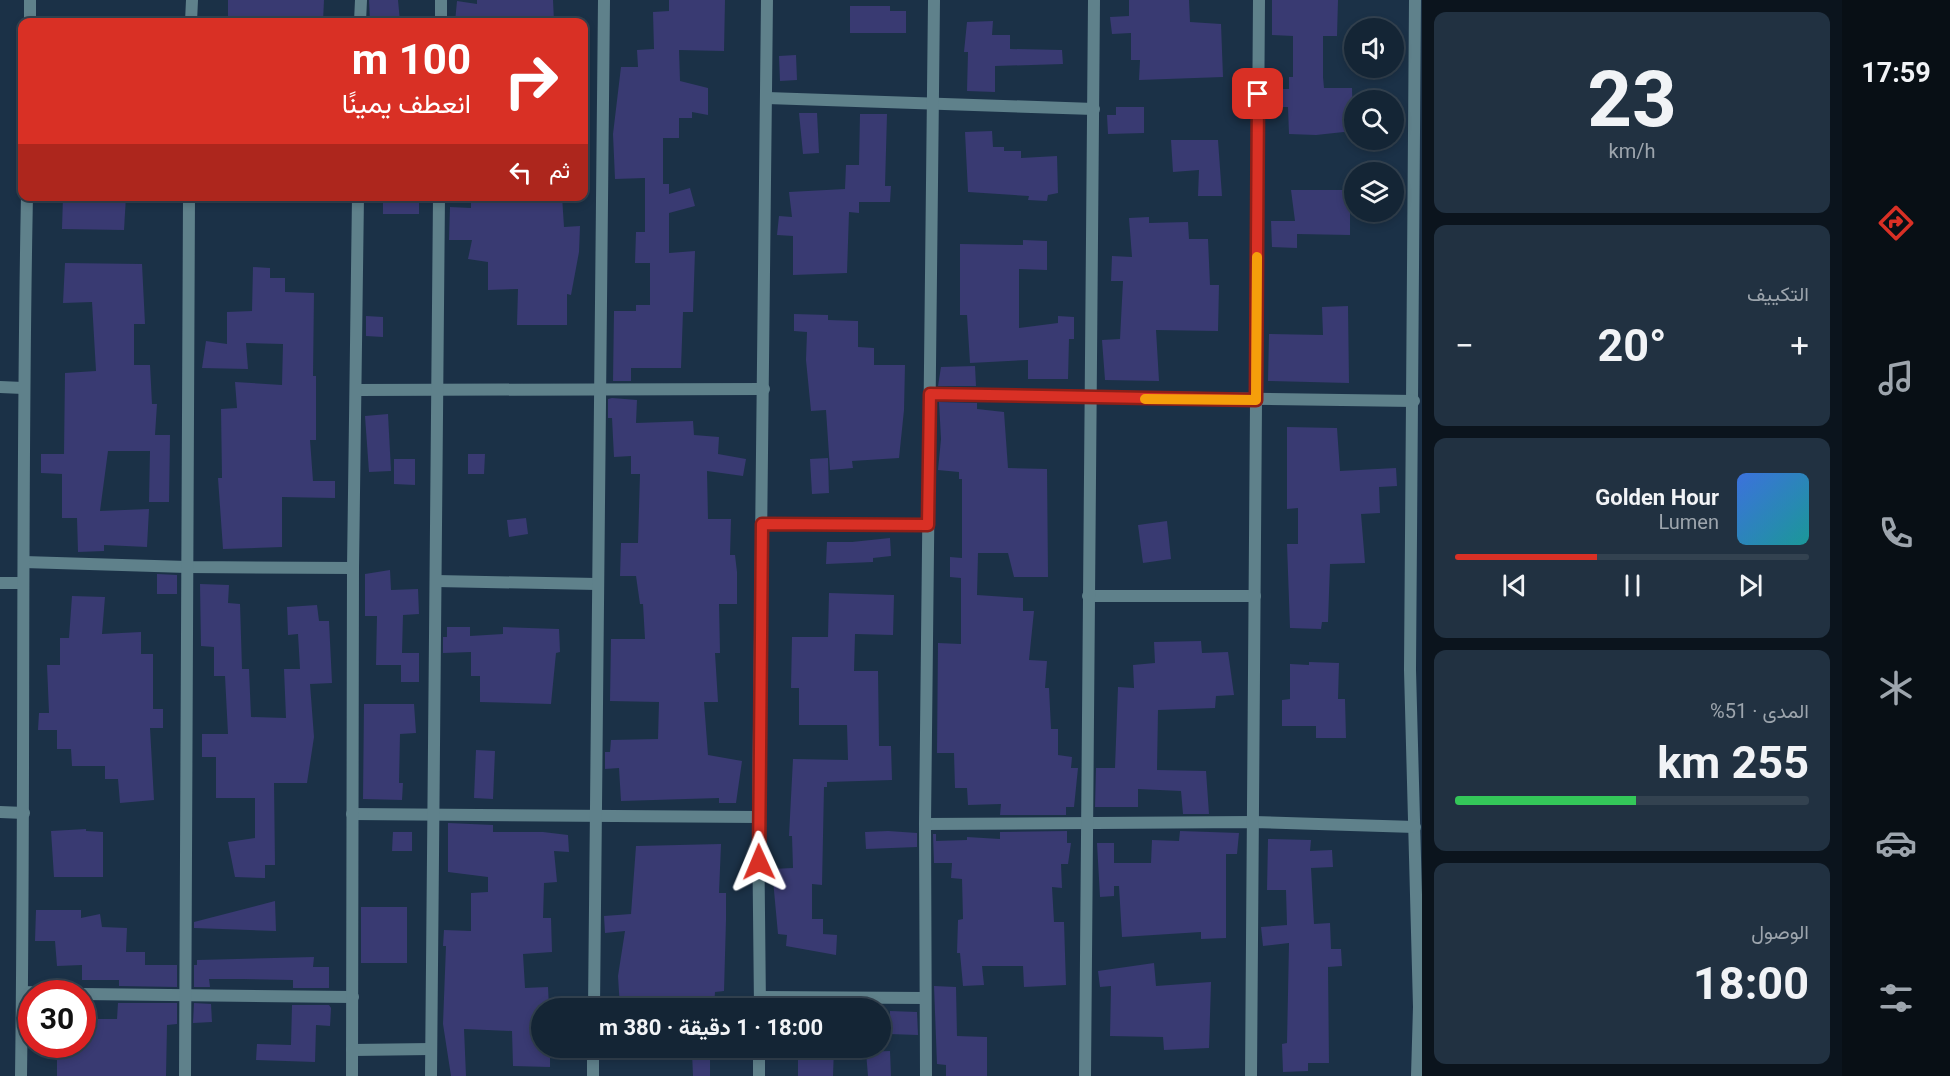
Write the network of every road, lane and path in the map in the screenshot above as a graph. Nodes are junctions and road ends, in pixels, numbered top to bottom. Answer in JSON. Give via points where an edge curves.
{"nodes":[{"id":1,"x":30,"y":0,"type":"edge"},
{"id":2,"x":192,"y":0,"type":"edge"},
{"id":3,"x":361,"y":0,"type":"edge"},
{"id":4,"x":441,"y":0,"type":"edge"},
{"id":5,"x":604,"y":0,"type":"edge"},
{"id":6,"x":767,"y":0,"type":"edge"},
{"id":7,"x":934,"y":0,"type":"edge"},
{"id":8,"x":1094,"y":0,"type":"edge"},
{"id":9,"x":1259,"y":0,"type":"edge"},
{"id":10,"x":1415,"y":0,"type":"edge"},
{"id":11,"x":30,"y":18,"type":"edge"},
{"id":12,"x":191,"y":18,"type":"edge"},
{"id":13,"x":360,"y":18,"type":"edge"},
{"id":14,"x":441,"y":18,"type":"edge"},
{"id":15,"x":767,"y":98,"type":"junction"},
{"id":16,"x":1419,"y":101,"type":"edge"},
{"id":17,"x":934,"y":104,"type":"junction"},
{"id":18,"x":1094,"y":109,"type":"junction"},
{"id":19,"x":27,"y":201,"type":"edge"},
{"id":20,"x":189,"y":201,"type":"edge"},
{"id":21,"x":358,"y":201,"type":"edge"},
{"id":22,"x":439,"y":201,"type":"edge"},
{"id":23,"x":0,"y":387,"type":"edge"},
{"id":24,"x":23,"y":388,"type":"junction"},
{"id":25,"x":436,"y":388,"type":"junction"},
{"id":26,"x":599,"y":389,"type":"junction"},
{"id":27,"x":764,"y":389,"type":"junction"},
{"id":28,"x":357,"y":390,"type":"junction"},
{"id":29,"x":930,"y":394,"type":"junction"},
{"id":30,"x":1090,"y":398,"type":"junction"},
{"id":31,"x":1256,"y":400,"type":"junction"},
{"id":32,"x":1414,"y":401,"type":"junction"},
{"id":33,"x":762,"y":524,"type":"junction"},
{"id":34,"x":928,"y":525,"type":"junction"},
{"id":35,"x":1418,"y":531,"type":"edge"},
{"id":36,"x":24,"y":562,"type":"junction"},
{"id":37,"x":187,"y":567,"type":"junction"},
{"id":38,"x":353,"y":568,"type":"junction"},
{"id":39,"x":436,"y":581,"type":"junction"},
{"id":40,"x":0,"y":583,"type":"edge"},
{"id":41,"x":23,"y":583,"type":"junction"},
{"id":42,"x":597,"y":584,"type":"junction"},
{"id":43,"x":1255,"y":596,"type":"junction"},
{"id":44,"x":1088,"y":597,"type":"junction"},
{"id":45,"x":0,"y":812,"type":"edge"},
{"id":46,"x":24,"y":813,"type":"junction"},
{"id":47,"x":352,"y":814,"type":"junction"},
{"id":48,"x":431,"y":815,"type":"junction"},
{"id":49,"x":597,"y":816,"type":"junction"},
{"id":50,"x":758,"y":817,"type":"junction"},
{"id":51,"x":1252,"y":822,"type":"junction"},
{"id":52,"x":1086,"y":823,"type":"junction"},
{"id":53,"x":925,"y":824,"type":"junction"},
{"id":54,"x":1415,"y":826,"type":"junction"},
{"id":55,"x":22,"y":980,"type":"edge"},
{"id":56,"x":96,"y":993,"type":"edge"},
{"id":57,"x":186,"y":996,"type":"junction"},
{"id":58,"x":353,"y":997,"type":"junction"},
{"id":59,"x":594,"y":998,"type":"edge"},
{"id":60,"x":760,"y":998,"type":"edge"},
{"id":61,"x":925,"y":998,"type":"junction"},
{"id":62,"x":891,"y":999,"type":"edge"},
{"id":63,"x":1421,"y":1007,"type":"edge"},
{"id":64,"x":431,"y":1049,"type":"junction"},
{"id":65,"x":352,"y":1050,"type":"junction"},
{"id":66,"x":21,"y":1058,"type":"edge"},
{"id":67,"x":593,"y":1058,"type":"edge"},
{"id":68,"x":759,"y":1058,"type":"edge"},
{"id":69,"x":21,"y":1076,"type":"edge"},
{"id":70,"x":185,"y":1076,"type":"edge"},
{"id":71,"x":352,"y":1076,"type":"edge"},
{"id":72,"x":431,"y":1076,"type":"edge"},
{"id":73,"x":592,"y":1076,"type":"edge"},
{"id":74,"x":759,"y":1076,"type":"edge"},
{"id":75,"x":926,"y":1076,"type":"edge"},
{"id":76,"x":1085,"y":1076,"type":"edge"},
{"id":77,"x":1251,"y":1076,"type":"edge"},
{"id":78,"x":1418,"y":1076,"type":"edge"}],
"edges":[{"from":1,"to":11,"type":"street"},
{"from":2,"to":12,"type":"street"},
{"from":3,"to":13,"type":"street"},
{"from":4,"to":14,"type":"street"},
{"from":5,"to":26,"type":"street"},
{"from":6,"to":15,"type":"street"},
{"from":7,"to":17,"type":"street"},
{"from":8,"to":18,"type":"street"},
{"from":9,"to":31,"type":"street"},
{"from":10,"to":16,"type":"street"},
{"from":15,"to":17,"type":"street"},
{"from":15,"to":27,"type":"street"},
{"from":16,"to":32,"type":"street"},
{"from":17,"to":18,"type":"street"},
{"from":17,"to":29,"type":"street"},
{"from":18,"to":30,"type":"street"},
{"from":19,"to":24,"type":"street"},
{"from":20,"to":37,"type":"street"},
{"from":21,"to":28,"type":"street"},
{"from":22,"to":25,"type":"street"},
{"from":23,"to":24,"type":"street"},
{"from":24,"to":36,"type":"street"},
{"from":25,"to":26,"type":"street"},
{"from":25,"to":28,"type":"street"},
{"from":25,"to":39,"type":"street"},
{"from":26,"to":27,"type":"street"},
{"from":26,"to":42,"type":"street"},
{"from":27,"to":33,"type":"street"},
{"from":28,"to":38,"type":"street"},
{"from":29,"to":30,"type":"street"},
{"from":29,"to":34,"type":"street"},
{"from":30,"to":31,"type":"street"},
{"from":30,"to":44,"type":"street"},
{"from":31,"to":32,"type":"street"},
{"from":31,"to":43,"type":"street"},
{"from":32,"to":35,"type":"street"},
{"from":33,"to":34,"type":"street"},
{"from":33,"to":50,"type":"street"},
{"from":34,"to":53,"type":"street"},
{"from":35,"to":54,"type":"street","via":[[1410,670]]},
{"from":36,"to":37,"type":"street"},
{"from":36,"to":41,"type":"street"},
{"from":37,"to":38,"type":"street"},
{"from":37,"to":57,"type":"street"},
{"from":38,"to":47,"type":"street"},
{"from":39,"to":42,"type":"street"},
{"from":39,"to":48,"type":"street"},
{"from":40,"to":41,"type":"street"},
{"from":41,"to":46,"type":"street"},
{"from":42,"to":49,"type":"street"},
{"from":43,"to":44,"type":"street"},
{"from":43,"to":51,"type":"street"},
{"from":44,"to":52,"type":"street"},
{"from":45,"to":46,"type":"street"},
{"from":46,"to":55,"type":"street"},
{"from":47,"to":48,"type":"street"},
{"from":47,"to":58,"type":"street"},
{"from":48,"to":49,"type":"street"},
{"from":48,"to":64,"type":"street"},
{"from":49,"to":50,"type":"street"},
{"from":49,"to":59,"type":"street"},
{"from":50,"to":60,"type":"street"},
{"from":51,"to":52,"type":"street"},
{"from":51,"to":54,"type":"street"},
{"from":51,"to":77,"type":"street"},
{"from":52,"to":53,"type":"street"},
{"from":52,"to":76,"type":"street"},
{"from":53,"to":61,"type":"street"},
{"from":54,"to":63,"type":"street"},
{"from":56,"to":57,"type":"street"},
{"from":57,"to":58,"type":"street"},
{"from":57,"to":70,"type":"street"},
{"from":58,"to":65,"type":"street"},
{"from":61,"to":62,"type":"street"},
{"from":61,"to":75,"type":"street"},
{"from":63,"to":78,"type":"street"},
{"from":64,"to":65,"type":"street"},
{"from":64,"to":72,"type":"street"},
{"from":65,"to":71,"type":"street"},
{"from":66,"to":69,"type":"street"},
{"from":67,"to":73,"type":"street"},
{"from":68,"to":74,"type":"street"}]}
